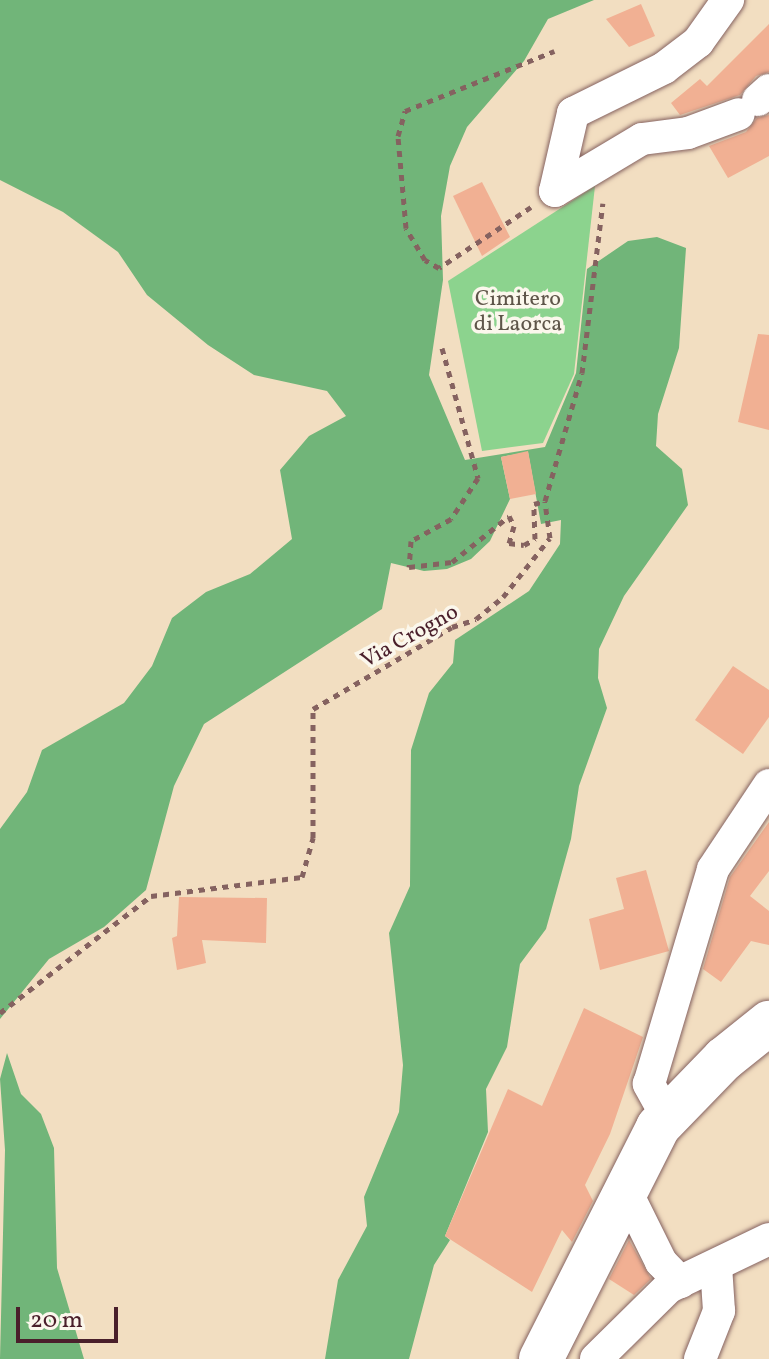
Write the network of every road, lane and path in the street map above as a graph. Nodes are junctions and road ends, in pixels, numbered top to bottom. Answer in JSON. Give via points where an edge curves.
{"nodes":[{"id":1,"x":728,"y":0,"type":"edge"},
{"id":2,"x":554,"y":51,"type":"dead end"},
{"id":3,"x":755,"y":101,"type":"edge"},
{"id":4,"x":555,"y":191,"type":"junction"},
{"id":5,"x":607,"y":197,"type":"dead end"},
{"id":6,"x":442,"y":348,"type":"dead end"},
{"id":7,"x":545,"y":501,"type":"junction"},
{"id":8,"x":769,"y":785,"type":"edge"},
{"id":9,"x":0,"y":1013,"type":"edge"},
{"id":10,"x":769,"y":1023,"type":"edge"},
{"id":11,"x":667,"y":1117,"type":"junction"},
{"id":12,"x":625,"y":1189,"type":"junction"},
{"id":13,"x":769,"y":1239,"type":"edge"},
{"id":14,"x":716,"y":1266,"type":"junction"},
{"id":15,"x":680,"y":1282,"type":"junction"},
{"id":16,"x":541,"y":1359,"type":"edge"},
{"id":17,"x":596,"y":1359,"type":"edge"},
{"id":18,"x":700,"y":1359,"type":"edge"}],
"edges":[{"from":1,"to":4,"type":"street","via":[[698,42],[675,59],[616,95],[573,113]]},
{"from":2,"to":4,"type":"path","via":[[405,111],[398,171],[406,228],[425,260],[439,268]]},
{"from":3,"to":4,"type":"street","via":[[688,133],[642,139]]},
{"from":5,"to":7,"type":"path","name":"Via Crogno","via":[[601,206],[582,373]]},
{"from":6,"to":7,"type":"path","via":[[478,478],[451,519],[411,541],[409,567],[452,562],[509,516],[514,526],[509,543],[524,545],[535,539],[534,504]]},
{"from":7,"to":9,"type":"path","name":"Via Crogno","via":[[550,538],[503,597],[476,619],[452,627],[313,709],[313,838],[302,877],[151,896]]},
{"from":8,"to":11,"type":"street","via":[[709,883],[649,1084]]},
{"from":10,"to":11,"type":"main road"},
{"from":11,"to":12,"type":"main road"},
{"from":12,"to":15,"type":"street","via":[[654,1250]]},
{"from":12,"to":16,"type":"main road"},
{"from":13,"to":14,"type":"street"},
{"from":14,"to":15,"type":"street"},
{"from":14,"to":18,"type":"street","via":[[719,1311]]},
{"from":15,"to":17,"type":"street"}]}
